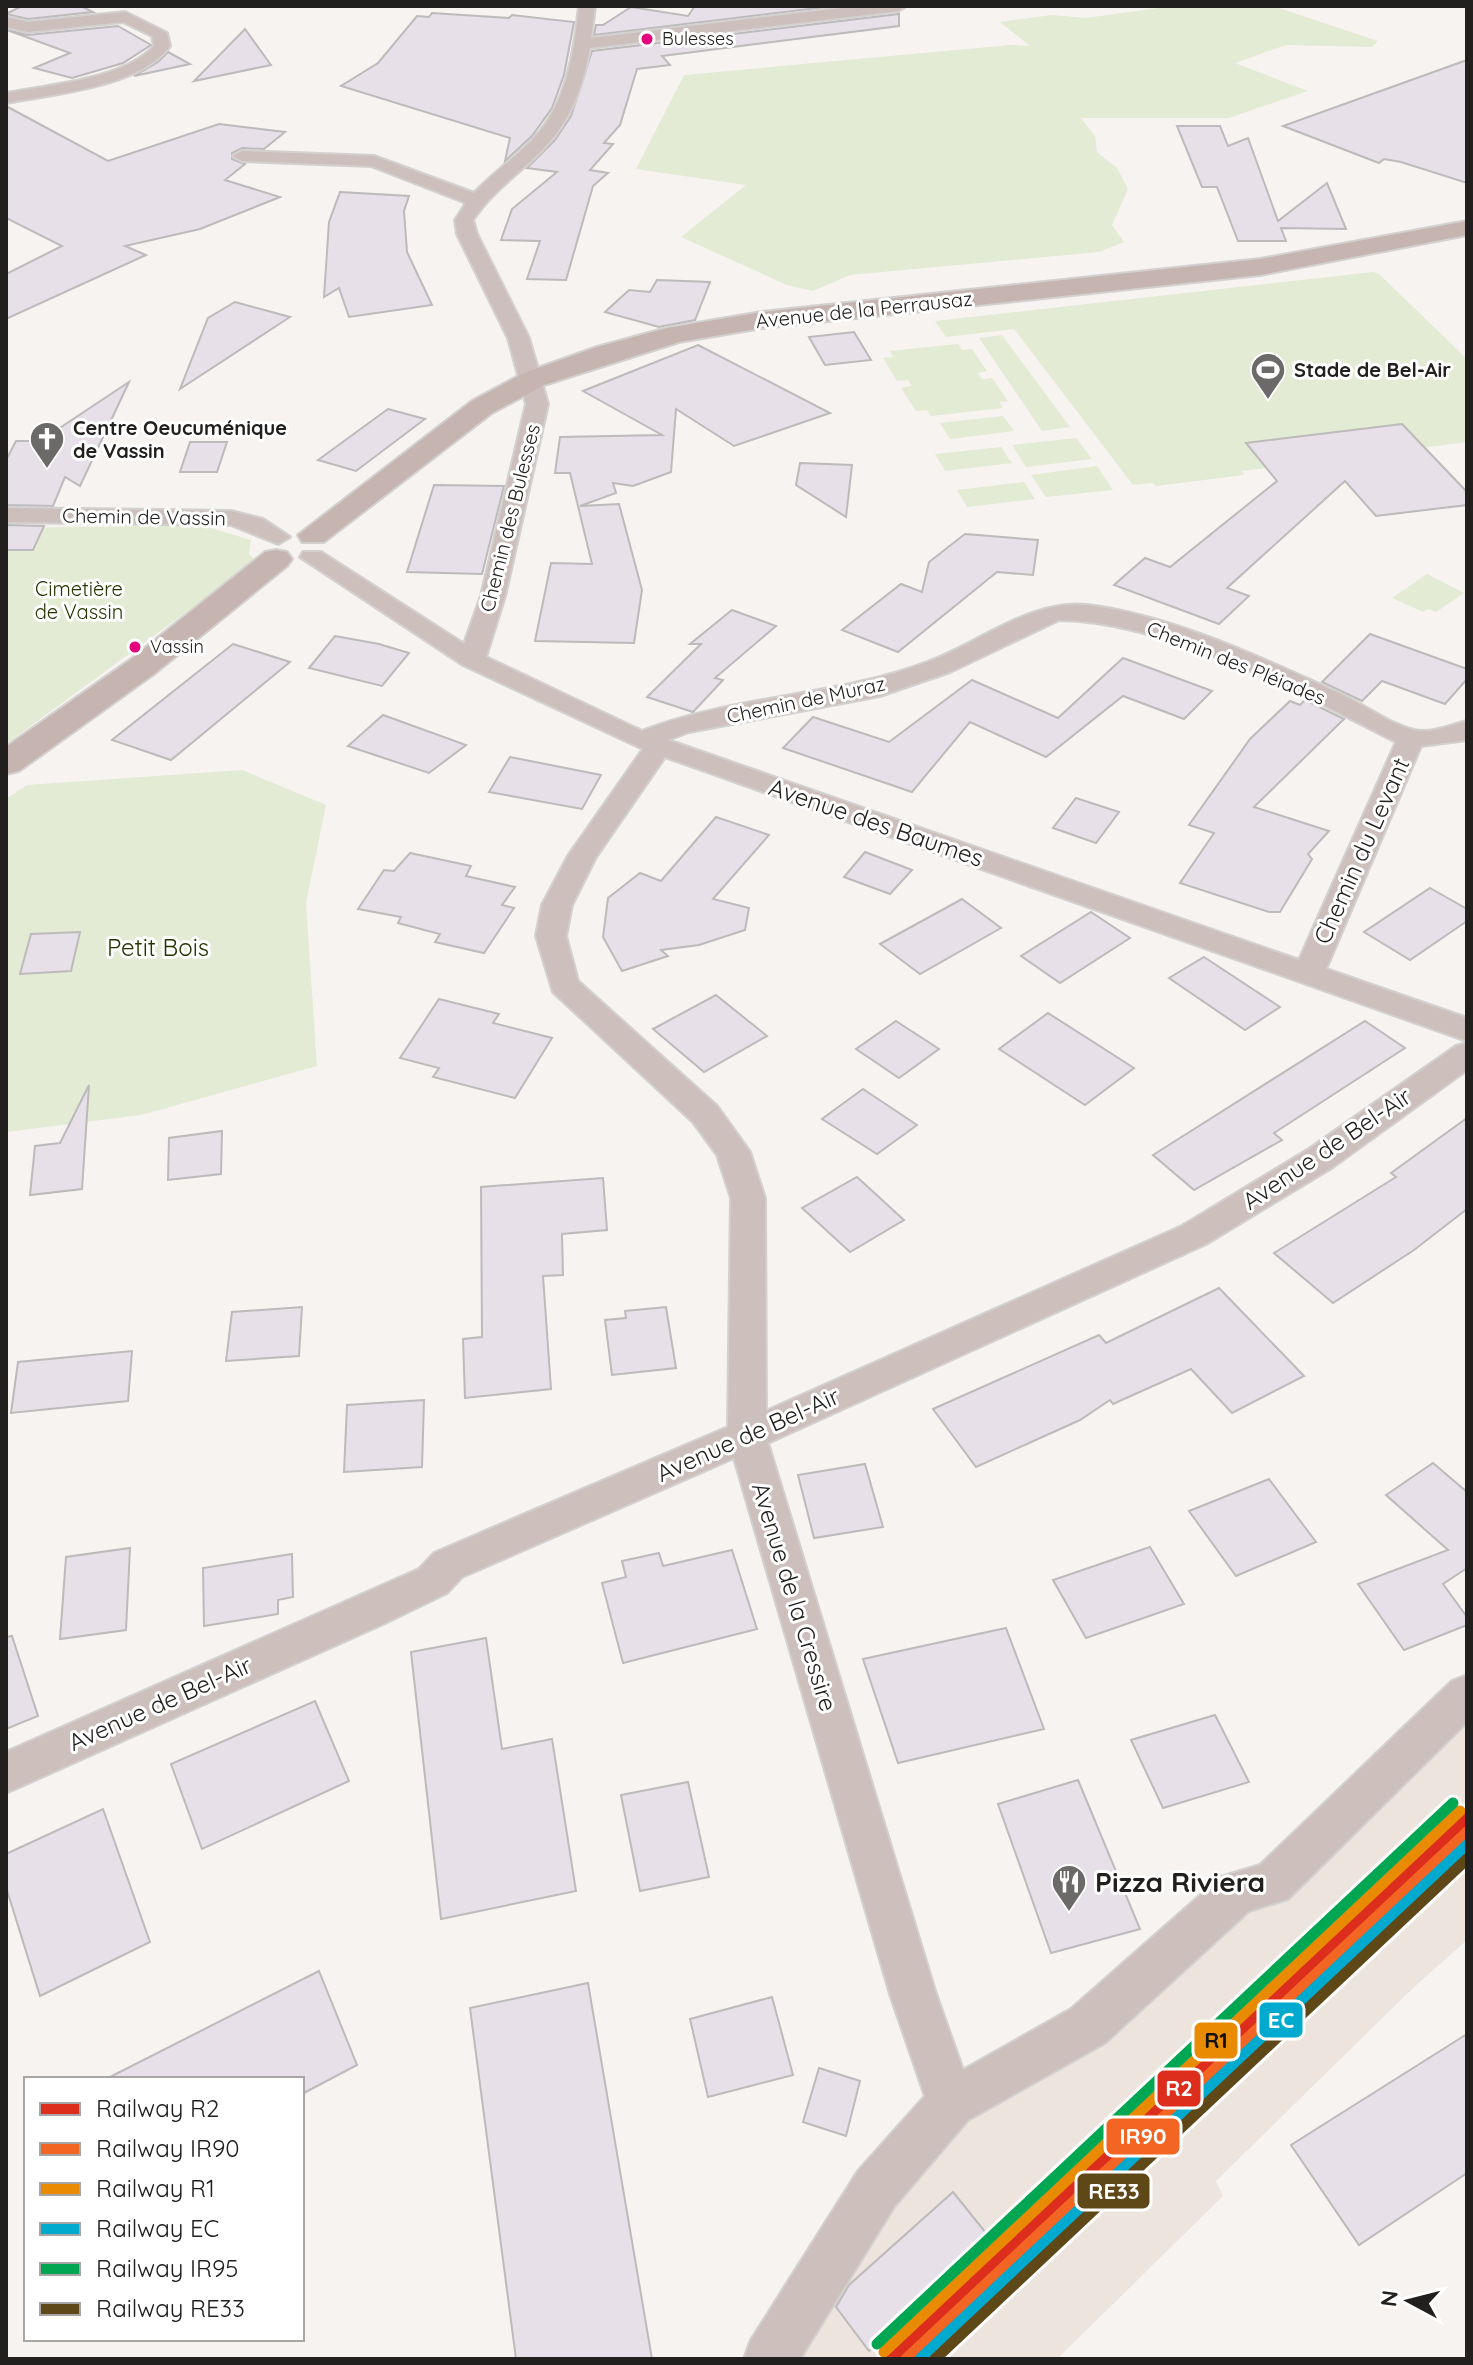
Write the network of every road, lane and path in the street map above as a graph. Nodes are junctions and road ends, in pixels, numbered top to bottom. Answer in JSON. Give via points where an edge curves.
{"nodes":[{"id":1,"x":587,"y":6,"type":"edge"},
{"id":2,"x":898,"y":6,"type":"edge"},
{"id":3,"x":132,"y":10,"type":"edge"},
{"id":4,"x":6,"y":22,"type":"edge"},
{"id":5,"x":582,"y":44,"type":"junction"},
{"id":6,"x":6,"y":98,"type":"edge"},
{"id":7,"x":242,"y":156,"type":"dead end"},
{"id":8,"x":476,"y":200,"type":"junction"},
{"id":9,"x":1467,"y":228,"type":"edge"},
{"id":10,"x":534,"y":379,"type":"junction"},
{"id":11,"x":6,"y":515,"type":"edge"},
{"id":12,"x":313,"y":546,"type":"junction"},
{"id":13,"x":277,"y":548,"type":"junction"},
{"id":14,"x":1055,"y":612,"type":"joint"},
{"id":15,"x":472,"y":660,"type":"junction"},
{"id":16,"x":1467,"y":729,"type":"edge"},
{"id":17,"x":1411,"y":739,"type":"junction"},
{"id":18,"x":649,"y":744,"type":"junction"},
{"id":19,"x":6,"y":763,"type":"edge"},
{"id":20,"x":1309,"y":972,"type":"junction"},
{"id":21,"x":1467,"y":1030,"type":"edge"},
{"id":22,"x":1467,"y":1054,"type":"edge"},
{"id":23,"x":747,"y":1436,"type":"junction"},
{"id":24,"x":1467,"y":1694,"type":"edge"},
{"id":25,"x":6,"y":1773,"type":"edge"},
{"id":26,"x":951,"y":2103,"type":"junction"},
{"id":27,"x":770,"y":2359,"type":"edge"}],
"edges":[{"from":1,"to":5,"type":"street"},
{"from":2,"to":5,"type":"street"},
{"from":3,"to":4,"type":"street","via":[[28,27]]},
{"from":3,"to":6,"type":"street","via":[[163,38],[153,60],[137,69]]},
{"from":5,"to":8,"type":"street","via":[[567,107],[557,123]]},
{"from":7,"to":8,"type":"street","via":[[374,161]]},
{"from":8,"to":10,"type":"street","name":"Chemin des Bulesses","via":[[465,227]]},
{"from":9,"to":10,"type":"street","name":"Avenue de la Perrausaz","via":[[1260,267],[748,322],[677,334]]},
{"from":10,"to":12,"type":"street","name":"Avenue de la Perrausaz","via":[[453,427]]},
{"from":10,"to":15,"type":"street","name":"Chemin des Bulesses","via":[[537,404],[529,450]]},
{"from":11,"to":13,"type":"street","name":"Chemin de Vassin","via":[[231,518],[255,524]]},
{"from":12,"to":13,"type":"street","via":[[294,562]]},
{"from":12,"to":15,"type":"street","name":"Avenue des Baumes"},
{"from":13,"to":19,"type":"street","via":[[142,667]]},
{"from":14,"to":17,"type":"street","name":"Chemin des Pléiades","via":[[1073,609],[1121,618],[1183,640]]},
{"from":14,"to":18,"type":"street","name":"Chemin de Muraz","via":[[941,666],[871,690],[682,725]]},
{"from":15,"to":18,"type":"street","name":"Avenue des Baumes"},
{"from":16,"to":17,"type":"street","name":"Chemin du Levant"},
{"from":17,"to":20,"type":"street","name":"Chemin du Levant"},
{"from":18,"to":20,"type":"street","name":"Avenue des Baumes"},
{"from":18,"to":23,"type":"street","name":"Avenue de la Cressire","via":[[582,856],[557,905],[551,936],[564,985],[705,1114],[733,1152],[748,1198]]},
{"from":20,"to":21,"type":"street","name":"Avenue des Baumes"},
{"from":22,"to":23,"type":"street","name":"Avenue de Bel-Air","via":[[1321,1158],[1194,1235]]},
{"from":23,"to":25,"type":"street","name":"Avenue de Bel-Air","via":[[448,1565],[433,1581]]},
{"from":23,"to":26,"type":"street","name":"Avenue de la Cressire","via":[[913,1994]]},
{"from":24,"to":26,"type":"street","via":[[1272,1884],[1237,1892],[1088,2026]]},
{"from":26,"to":27,"type":"street","via":[[876,2189]]}]}
